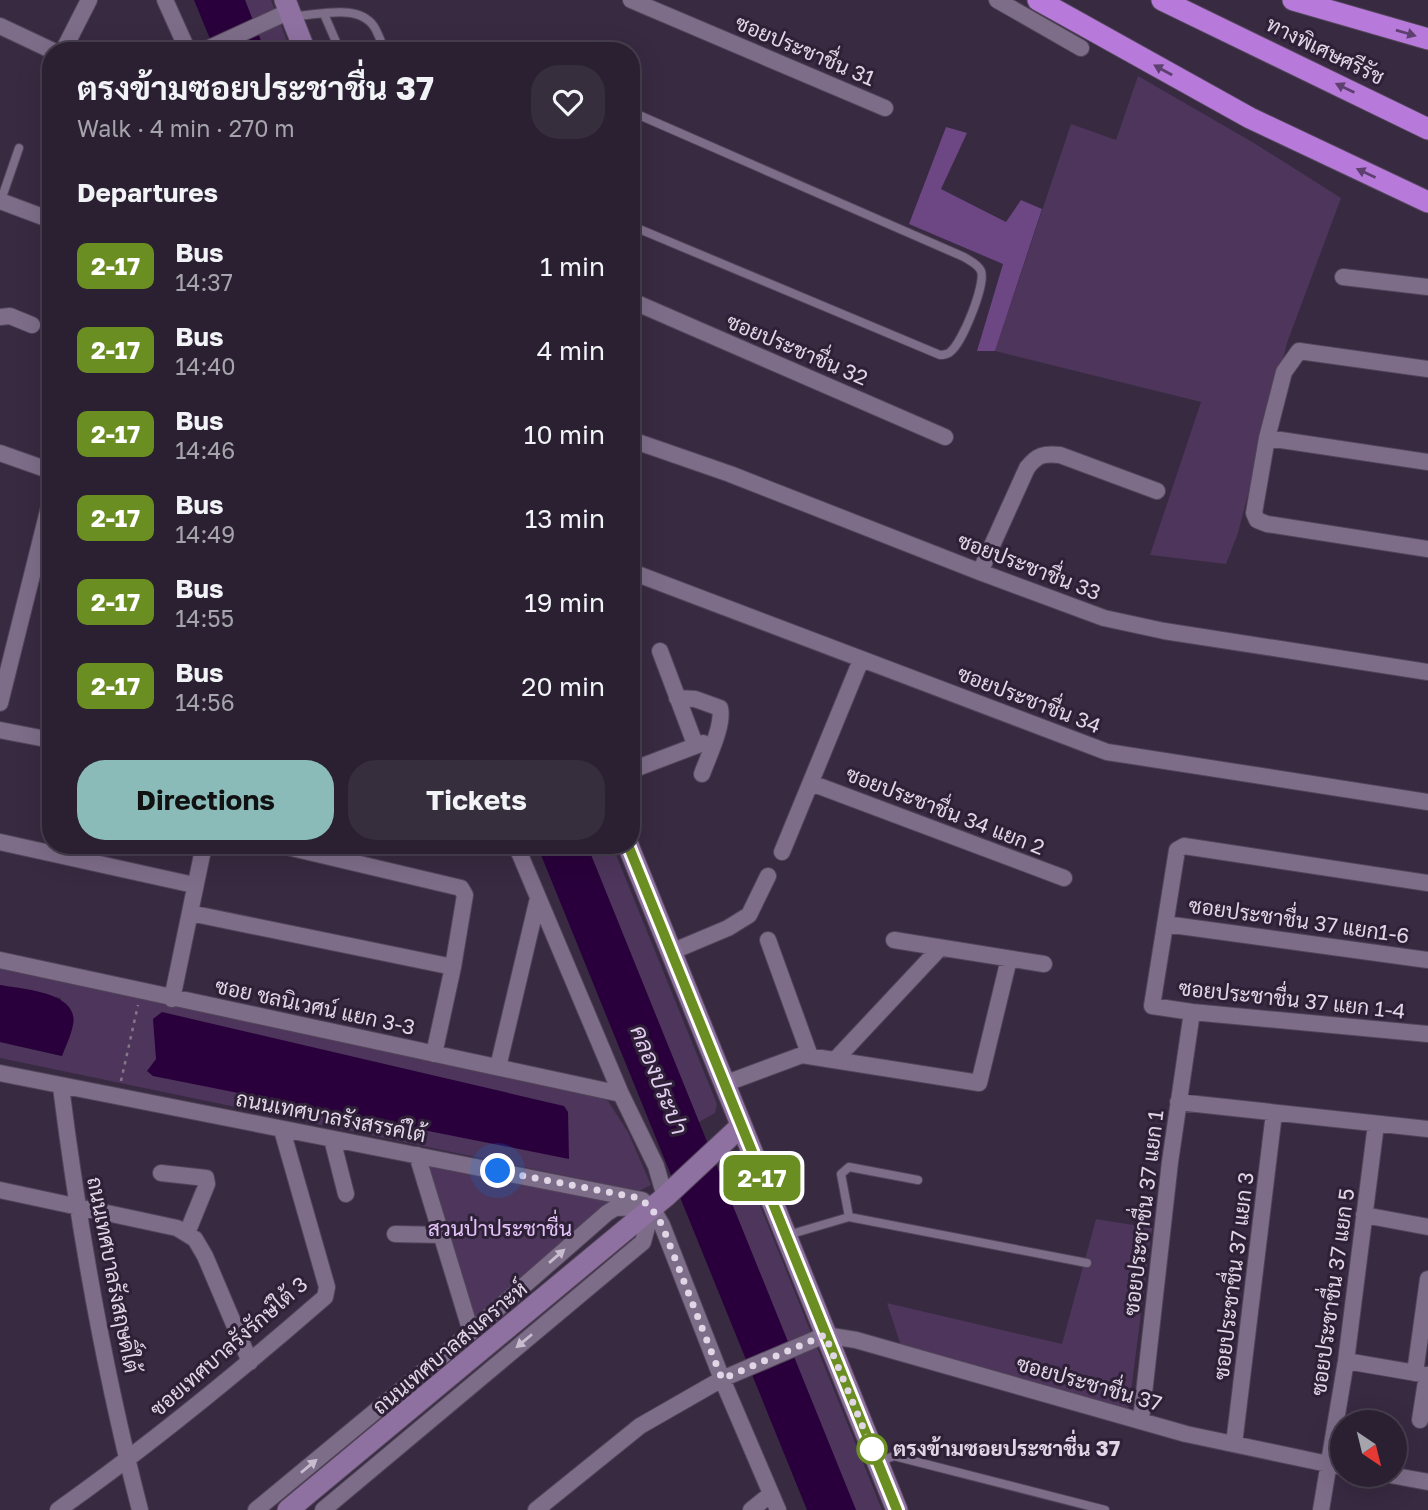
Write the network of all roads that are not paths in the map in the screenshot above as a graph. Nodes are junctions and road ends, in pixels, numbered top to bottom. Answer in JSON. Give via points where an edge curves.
{"nodes":[{"id":1,"x":89,"y":0,"type":"edge"},
{"id":2,"x":165,"y":0,"type":"edge"},
{"id":3,"x":631,"y":0,"type":"edge"},
{"id":4,"x":997,"y":0,"type":"edge"},
{"id":5,"x":1038,"y":0,"type":"edge"},
{"id":6,"x":1162,"y":0,"type":"edge"},
{"id":7,"x":1293,"y":0,"type":"edge"},
{"id":8,"x":289,"y":9,"type":"edge"},
{"id":9,"x":324,"y":14,"type":"junction"},
{"id":10,"x":0,"y":26,"type":"edge"},
{"id":11,"x":1428,"y":39,"type":"edge"},
{"id":12,"x":68,"y":42,"type":"edge"},
{"id":13,"x":184,"y":42,"type":"edge"},
{"id":14,"x":223,"y":42,"type":"edge"},
{"id":15,"x":302,"y":42,"type":"edge"},
{"id":16,"x":336,"y":42,"type":"edge"},
{"id":17,"x":382,"y":42,"type":"edge"},
{"id":18,"x":42,"y":46,"type":"edge"},
{"id":19,"x":1081,"y":48,"type":"dead end"},
{"id":20,"x":885,"y":108,"type":"dead end"},
{"id":21,"x":640,"y":115,"type":"edge"},
{"id":22,"x":1428,"y":129,"type":"edge"},
{"id":23,"x":19,"y":148,"type":"dead end"},
{"id":24,"x":0,"y":202,"type":"edge"},
{"id":25,"x":1428,"y":202,"type":"edge"},
{"id":26,"x":42,"y":217,"type":"edge"},
{"id":27,"x":640,"y":229,"type":"edge"},
{"id":28,"x":1343,"y":277,"type":"dead end"},
{"id":29,"x":1428,"y":287,"type":"edge"},
{"id":30,"x":640,"y":304,"type":"edge"},
{"id":31,"x":0,"y":317,"type":"edge"},
{"id":32,"x":32,"y":325,"type":"dead end"},
{"id":33,"x":1428,"y":369,"type":"edge"},
{"id":34,"x":945,"y":437,"type":"dead end"},
{"id":35,"x":1268,"y":438,"type":"junction"},
{"id":36,"x":640,"y":443,"type":"edge"},
{"id":37,"x":0,"y":453,"type":"edge"},
{"id":38,"x":1428,"y":462,"type":"edge"},
{"id":39,"x":42,"y":468,"type":"edge"},
{"id":40,"x":1157,"y":491,"type":"dead end"},
{"id":41,"x":42,"y":535,"type":"edge"},
{"id":42,"x":1428,"y":549,"type":"edge"},
{"id":43,"x":980,"y":572,"type":"junction"},
{"id":44,"x":640,"y":575,"type":"edge"},
{"id":45,"x":660,"y":651,"type":"dead end"},
{"id":46,"x":861,"y":660,"type":"junction"},
{"id":47,"x":1428,"y":672,"type":"edge"},
{"id":48,"x":677,"y":698,"type":"junction"},
{"id":49,"x":0,"y":703,"type":"edge"},
{"id":50,"x":0,"y":730,"type":"edge"},
{"id":51,"x":42,"y":738,"type":"edge"},
{"id":52,"x":695,"y":744,"type":"junction"},
{"id":53,"x":712,"y":745,"type":"junction"},
{"id":54,"x":640,"y":767,"type":"edge"},
{"id":55,"x":702,"y":774,"type":"dead end"},
{"id":56,"x":811,"y":783,"type":"junction"},
{"id":57,"x":1428,"y":803,"type":"edge"},
{"id":58,"x":0,"y":842,"type":"edge"},
{"id":59,"x":42,"y":851,"type":"edge"},
{"id":60,"x":782,"y":852,"type":"dead end"},
{"id":61,"x":54,"y":854,"type":"edge"},
{"id":62,"x":202,"y":854,"type":"edge"},
{"id":63,"x":317,"y":854,"type":"edge"},
{"id":64,"x":520,"y":854,"type":"edge"},
{"id":65,"x":632,"y":854,"type":"edge"},
{"id":66,"x":768,"y":876,"type":"dead end"},
{"id":67,"x":1063,"y":878,"type":"dead end"},
{"id":68,"x":1428,"y":883,"type":"edge"},
{"id":69,"x":194,"y":885,"type":"junction"},
{"id":70,"x":538,"y":898,"type":"junction"},
{"id":71,"x":190,"y":912,"type":"junction"},
{"id":72,"x":1165,"y":924,"type":"junction"},
{"id":73,"x":768,"y":940,"type":"dead end"},
{"id":74,"x":894,"y":940,"type":"dead end"},
{"id":75,"x":940,"y":948,"type":"junction"},
{"id":76,"x":671,"y":952,"type":"junction"},
{"id":77,"x":1009,"y":959,"type":"junction"},
{"id":78,"x":0,"y":960,"type":"edge"},
{"id":79,"x":1428,"y":960,"type":"edge"},
{"id":80,"x":1044,"y":964,"type":"dead end"},
{"id":81,"x":453,"y":967,"type":"junction"},
{"id":82,"x":172,"y":999,"type":"junction"},
{"id":83,"x":1192,"y":1012,"type":"junction"},
{"id":84,"x":1428,"y":1034,"type":"edge"},
{"id":85,"x":434,"y":1054,"type":"junction"},
{"id":86,"x":810,"y":1056,"type":"junction"},
{"id":87,"x":835,"y":1060,"type":"junction"},
{"id":88,"x":498,"y":1068,"type":"junction"},
{"id":89,"x":0,"y":1073,"type":"edge"},
{"id":90,"x":724,"y":1084,"type":"junction"},
{"id":91,"x":61,"y":1087,"type":"junction"},
{"id":92,"x":621,"y":1094,"type":"junction"},
{"id":93,"x":1178,"y":1102,"type":"junction"},
{"id":94,"x":1275,"y":1113,"type":"junction"},
{"id":95,"x":1376,"y":1124,"type":"junction"},
{"id":96,"x":741,"y":1126,"type":"junction"},
{"id":97,"x":282,"y":1129,"type":"junction"},
{"id":98,"x":1428,"y":1129,"type":"edge"},
{"id":99,"x":331,"y":1139,"type":"junction"},
{"id":100,"x":417,"y":1156,"type":"junction"},
{"id":101,"x":161,"y":1173,"type":"dead end"},
{"id":102,"x":918,"y":1180,"type":"dead end"},
{"id":103,"x":0,"y":1190,"type":"edge"},
{"id":104,"x":346,"y":1195,"type":"dead end"},
{"id":105,"x":663,"y":1198,"type":"junction"},
{"id":106,"x":76,"y":1205,"type":"junction"},
{"id":107,"x":1364,"y":1215,"type":"junction"},
{"id":108,"x":849,"y":1217,"type":"junction"},
{"id":109,"x":1428,"y":1227,"type":"edge"},
{"id":110,"x":187,"y":1233,"type":"junction"},
{"id":111,"x":395,"y":1234,"type":"dead end"},
{"id":112,"x":443,"y":1235,"type":"junction"},
{"id":113,"x":785,"y":1236,"type":"junction"},
{"id":114,"x":1087,"y":1264,"type":"dead end"},
{"id":115,"x":1428,"y":1279,"type":"edge"},
{"id":116,"x":471,"y":1332,"type":"junction"},
{"id":117,"x":825,"y":1335,"type":"junction"},
{"id":118,"x":1346,"y":1361,"type":"junction"},
{"id":119,"x":250,"y":1362,"type":"junction"},
{"id":120,"x":1423,"y":1375,"type":"edge"},
{"id":121,"x":722,"y":1379,"type":"junction"},
{"id":122,"x":1341,"y":1410,"type":"edge"},
{"id":123,"x":1141,"y":1420,"type":"junction"},
{"id":124,"x":1420,"y":1420,"type":"dead end"},
{"id":125,"x":1234,"y":1444,"type":"junction"},
{"id":126,"x":127,"y":1461,"type":"junction"},
{"id":127,"x":877,"y":1462,"type":"junction"},
{"id":128,"x":1330,"y":1465,"type":"edge"},
{"id":129,"x":1407,"y":1478,"type":"edge"},
{"id":130,"x":1330,"y":1482,"type":"edge"},
{"id":131,"x":1428,"y":1482,"type":"edge"},
{"id":132,"x":771,"y":1494,"type":"junction"},
{"id":133,"x":58,"y":1510,"type":"edge"},
{"id":134,"x":140,"y":1510,"type":"edge"},
{"id":135,"x":256,"y":1510,"type":"edge"},
{"id":136,"x":288,"y":1510,"type":"edge"},
{"id":137,"x":323,"y":1510,"type":"edge"},
{"id":138,"x":536,"y":1510,"type":"edge"},
{"id":139,"x":751,"y":1510,"type":"edge"},
{"id":140,"x":778,"y":1510,"type":"edge"},
{"id":141,"x":897,"y":1510,"type":"edge"},
{"id":142,"x":1105,"y":1510,"type":"edge"},
{"id":143,"x":1321,"y":1510,"type":"edge"}],
"edges":[{"from":1,"to":12,"type":"street"},
{"from":2,"to":13,"type":"street"},
{"from":3,"to":20,"type":"street","name":"ซอยประชาชื่น 31"},
{"from":4,"to":19,"type":"street"},
{"from":25,"to":5,"type":"highway","one_way":true,"via":[[1250,118]]},
{"from":22,"to":6,"type":"highway","name":"ทางพิเศษศรีรัช","one_way":true},
{"from":7,"to":11,"type":"highway","name":"ทางพิเศษศรีรัช","one_way":true},
{"from":8,"to":9,"type":"lane"},
{"from":8,"to":14,"type":"street"},
{"from":8,"to":15,"type":"main road"},
{"from":9,"to":16,"type":"lane"},
{"from":9,"to":17,"type":"lane","via":[[358,13],[373,24]]},
{"from":10,"to":18,"type":"street"},
{"from":21,"to":27,"type":"lane","via":[[964,257],[975,263],[982,281],[962,335],[950,353],[940,355]]},
{"from":23,"to":24,"type":"lane"},
{"from":24,"to":26,"type":"street"},
{"from":28,"to":29,"type":"street"},
{"from":30,"to":34,"type":"street","name":"ซอยประชาชื่น 32"},
{"from":31,"to":32,"type":"street"},
{"from":33,"to":35,"type":"street","via":[[1299,351],[1284,372]]},
{"from":35,"to":38,"type":"street"},
{"from":35,"to":42,"type":"street","via":[[1254,513],[1257,520]]},
{"from":36,"to":43,"type":"street","name":"ซอยประชาชื่น 33"},
{"from":37,"to":39,"type":"street"},
{"from":40,"to":43,"type":"street","via":[[1060,455],[1046,453],[1035,458]]},
{"from":41,"to":49,"type":"street"},
{"from":43,"to":47,"type":"street","name":"ซอยประชาชื่น 33","via":[[1104,618]]},
{"from":44,"to":46,"type":"street","name":"ซอยประชาชื่น 34"},
{"from":45,"to":48,"type":"street"},
{"from":46,"to":56,"type":"street","name":"ซอยประชาชื่น 34 แยก 2"},
{"from":46,"to":57,"type":"street","name":"ซอยประชาชื่น 34","via":[[1107,752]]},
{"from":48,"to":52,"type":"street"},
{"from":48,"to":53,"type":"street","via":[[720,708]]},
{"from":50,"to":51,"type":"street"},
{"from":52,"to":53,"type":"street"},
{"from":52,"to":54,"type":"street"},
{"from":53,"to":55,"type":"street"},
{"from":56,"to":60,"type":"street","name":"ซอยประชาชื่น 34 แยก 2"},
{"from":56,"to":67,"type":"street","name":"ซอยประชาชื่น 34 แยก 2"},
{"from":58,"to":59,"type":"street"},
{"from":61,"to":69,"type":"street"},
{"from":62,"to":69,"type":"street"},
{"from":63,"to":81,"type":"street","via":[[461,888],[465,895]]},
{"from":64,"to":70,"type":"street"},
{"from":65,"to":76,"type":"main road"},
{"from":66,"to":76,"type":"street","via":[[749,915]]},
{"from":68,"to":72,"type":"street","via":[[1184,846],[1177,850]]},
{"from":69,"to":71,"type":"street"},
{"from":70,"to":88,"type":"street"},
{"from":70,"to":92,"type":"street"},
{"from":71,"to":81,"type":"street"},
{"from":71,"to":82,"type":"street"},
{"from":72,"to":79,"type":"street","name":"ซอยประชาชื่น 37 แยก1-6"},
{"from":72,"to":83,"type":"street","name":"ซอยประชาชื่น 37 แยก 1-4","via":[[1152,1006]]},
{"from":73,"to":86,"type":"street"},
{"from":74,"to":75,"type":"street"},
{"from":75,"to":77,"type":"street"},
{"from":75,"to":87,"type":"street"},
{"from":76,"to":90,"type":"main road"},
{"from":77,"to":80,"type":"street"},
{"from":77,"to":87,"type":"street","via":[[979,1083]]},
{"from":78,"to":82,"type":"street","name":"ซอย ชลนิเวศน์ แยก 3-3"},
{"from":81,"to":85,"type":"street"},
{"from":82,"to":85,"type":"street","name":"ซอย ชลนิเวศน์ แยก 3-3"},
{"from":83,"to":84,"type":"street","name":"ซอยประชาชื่น 37 แยก 1-4"},
{"from":83,"to":93,"type":"street","name":"ซอยประชาชื่น 37 แยก 1"},
{"from":85,"to":88,"type":"street","name":"ซอย ชลนิเวศน์ แยก 3-3"},
{"from":86,"to":87,"type":"street"},
{"from":86,"to":90,"type":"street","via":[[788,1058]]},
{"from":88,"to":92,"type":"street","name":"ซอย ชลนิเวศน์ แยก 3-3"},
{"from":89,"to":91,"type":"street","name":"ถนนเทศบาลรังสรรค์ใต้"},
{"from":90,"to":96,"type":"main road"},
{"from":91,"to":97,"type":"street","name":"ถนนเทศบาลรังสรรค์ใต้"},
{"from":91,"to":106,"type":"street","name":"ถนนเทศบาลรังสฤษดิ์ใต้"},
{"from":92,"to":105,"type":"street","via":[[656,1166]]},
{"from":93,"to":94,"type":"street"},
{"from":93,"to":123,"type":"street","name":"ซอยประชาชื่น 37 แยก 1"},
{"from":94,"to":95,"type":"street"},
{"from":94,"to":125,"type":"street","name":"ซอยประชาชื่น 37 แยก 3"},
{"from":95,"to":98,"type":"street"},
{"from":95,"to":107,"type":"street","name":"ซอยประชาชื่น 37 แยก 5"},
{"from":96,"to":105,"type":"main road","name":"ถนนเทศบาลสงเคราะห์"},
{"from":96,"to":113,"type":"main road"},
{"from":97,"to":99,"type":"street","name":"ถนนเทศบาลรังสรรค์ใต้"},
{"from":97,"to":119,"type":"street","name":"ซอยเทศบาลรังรักษ์ใต้ 3","via":[[327,1287],[325,1297]]},
{"from":99,"to":100,"type":"street","name":"ถนนเทศบาลรังสรรค์ใต้"},
{"from":99,"to":104,"type":"street"},
{"from":100,"to":105,"type":"street","name":"ถนนเทศบาลรังสรรค์ใต้","via":[[642,1200]]},
{"from":100,"to":112,"type":"street"},
{"from":101,"to":110,"type":"street","via":[[206,1178]]},
{"from":102,"to":108,"type":"lane","via":[[849,1167],[841,1174]]},
{"from":103,"to":106,"type":"street"},
{"from":116,"to":105,"type":"street","name":"ถนนเทศบาลสงเคราะห์","one_way":true,"via":[[607,1213]]},
{"from":105,"to":121,"type":"street","via":[[662,1225]]},
{"from":105,"to":136,"type":"main road","name":"ถนนเทศบาลสงเคราะห์"},
{"from":105,"to":137,"type":"street","name":"ถนนเทศบาลสงเคราะห์","one_way":true,"via":[[643,1242]]},
{"from":106,"to":110,"type":"street"},
{"from":106,"to":126,"type":"street","name":"ถนนเทศบาลรังสฤษดิ์ใต้"},
{"from":107,"to":109,"type":"street"},
{"from":107,"to":118,"type":"street","name":"ซอยประชาชื่น 37 แยก 5"},
{"from":108,"to":113,"type":"lane"},
{"from":108,"to":114,"type":"lane"},
{"from":110,"to":119,"type":"street","via":[[205,1256]]},
{"from":111,"to":112,"type":"street"},
{"from":112,"to":116,"type":"street"},
{"from":113,"to":117,"type":"main road"},
{"from":115,"to":120,"type":"street"},
{"from":135,"to":116,"type":"street","name":"ถนนเทศบาลสงเคราะห์","one_way":true},
{"from":117,"to":121,"type":"street"},
{"from":117,"to":123,"type":"street","name":"ซอยประชาชื่น 37"},
{"from":117,"to":127,"type":"main road"},
{"from":118,"to":120,"type":"street"},
{"from":118,"to":122,"type":"street","name":"ซอยประชาชื่น 37 แยก 5"},
{"from":119,"to":126,"type":"street","name":"ซอยเทศบาลรังรักษ์ใต้ 3"},
{"from":120,"to":124,"type":"street"},
{"from":121,"to":132,"type":"street"},
{"from":121,"to":138,"type":"street","via":[[640,1426]]},
{"from":123,"to":125,"type":"street","name":"ซอยประชาชื่น 37"},
{"from":125,"to":128,"type":"street","name":"ซอยประชาชื่น 37"},
{"from":126,"to":133,"type":"street","name":"ซอยเทศบาลรังรักษ์ใต้ 3"},
{"from":126,"to":134,"type":"street","name":"ถนนเทศบาลรังสฤษดิ์ใต้"},
{"from":127,"to":141,"type":"main road"},
{"from":127,"to":142,"type":"lane","via":[[894,1456]]},
{"from":129,"to":131,"type":"street"},
{"from":130,"to":143,"type":"street","name":"ซอยประชาชื่น 37 แยก 5"},
{"from":132,"to":139,"type":"street"},
{"from":132,"to":140,"type":"street"}]}
